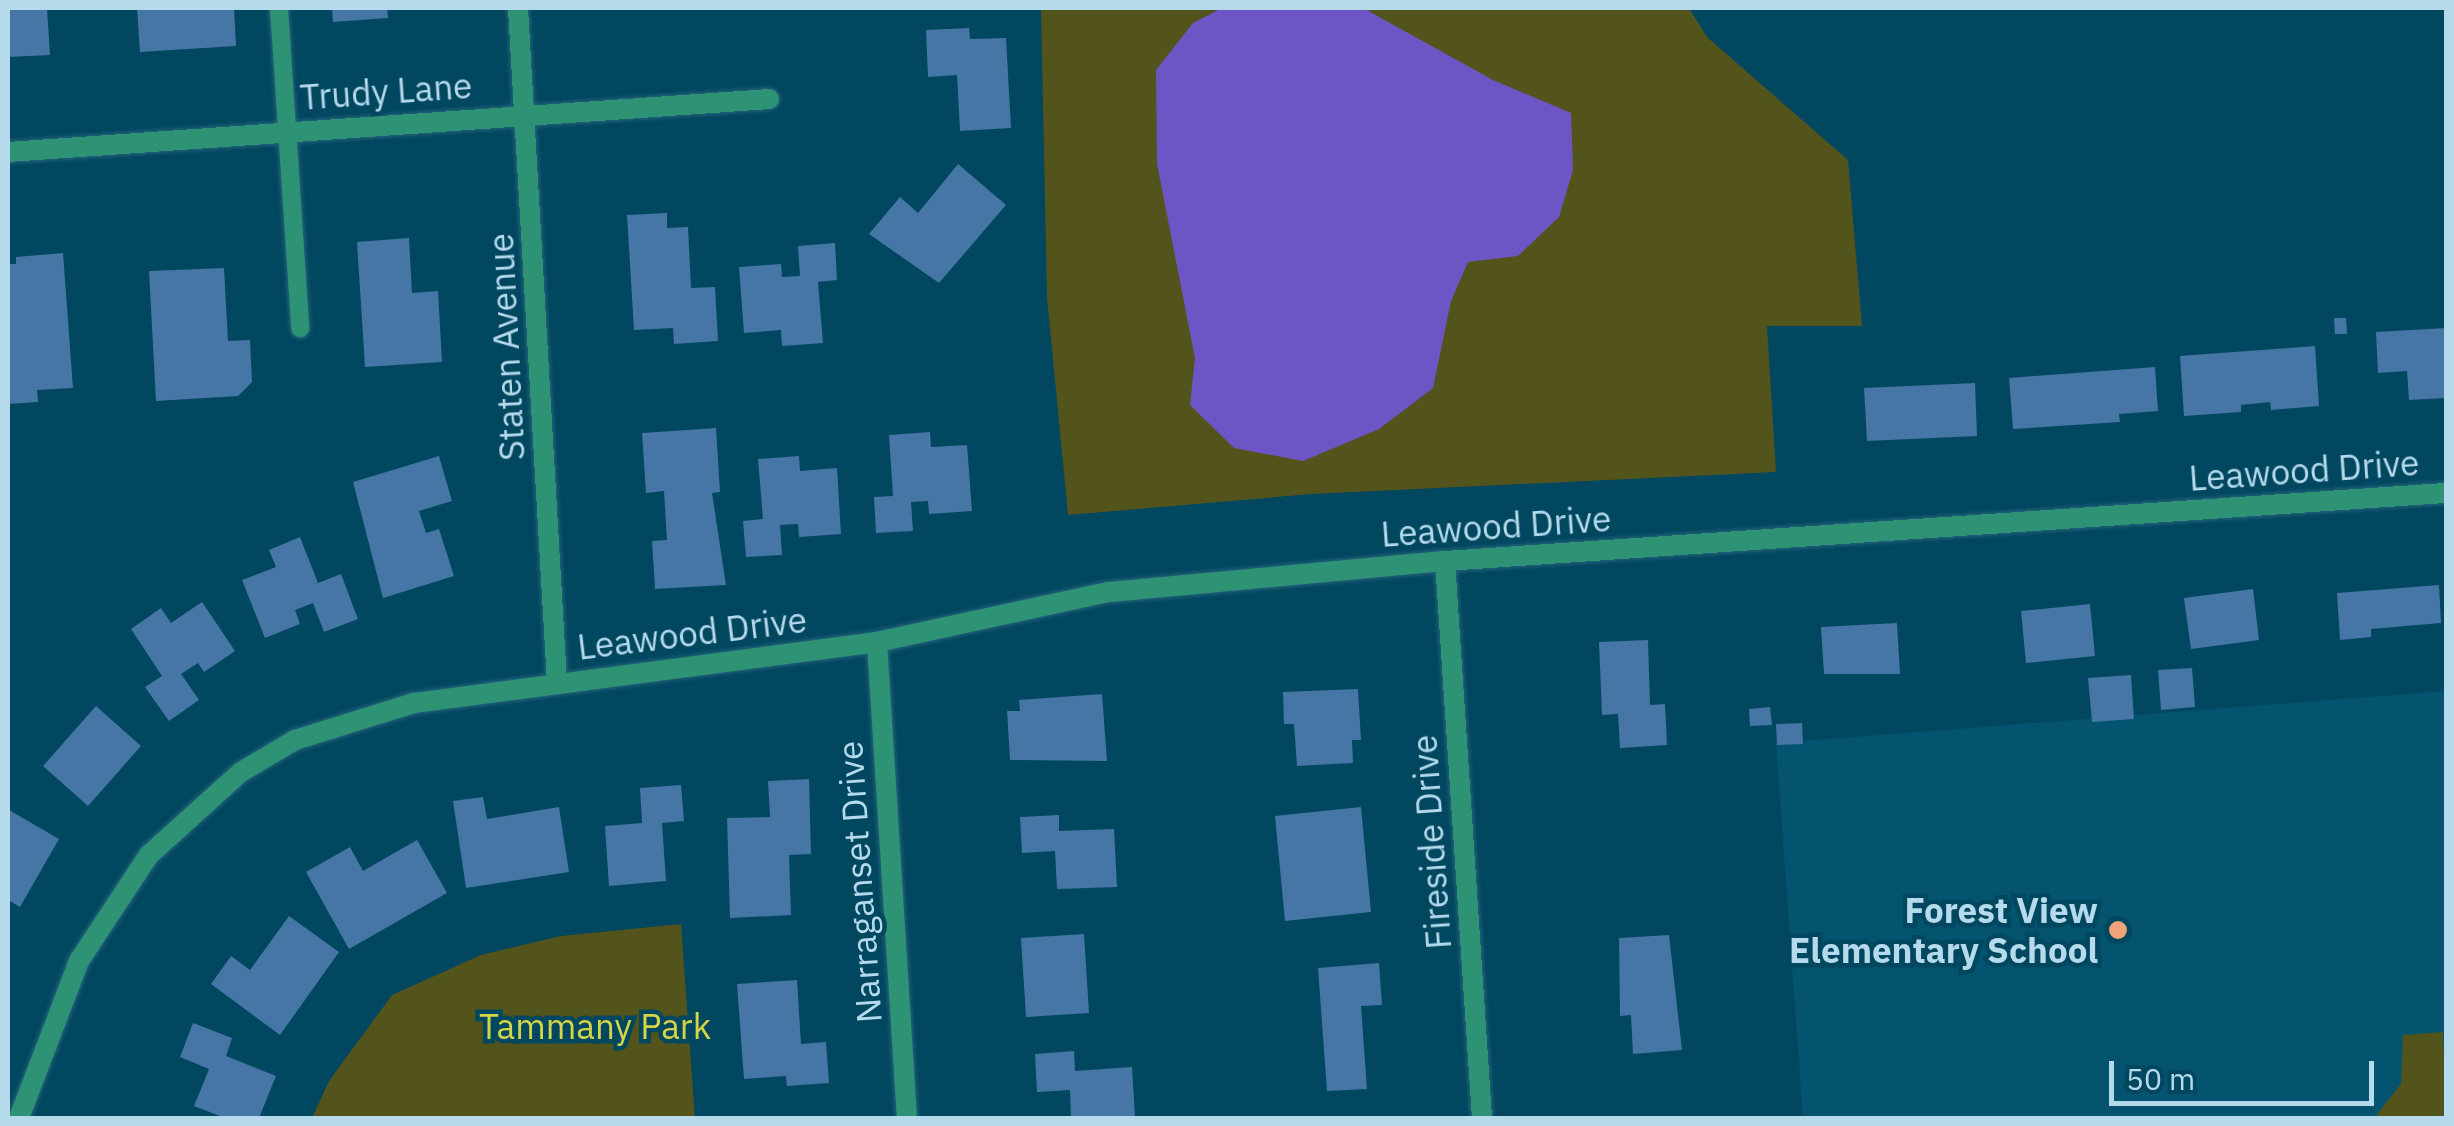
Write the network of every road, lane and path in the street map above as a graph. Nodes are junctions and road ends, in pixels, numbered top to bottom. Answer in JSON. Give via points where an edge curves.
{"nodes":[{"id":1,"x":279,"y":8,"type":"edge"},
{"id":2,"x":518,"y":8,"type":"edge"},
{"id":3,"x":769,"y":98,"type":"dead end"},
{"id":4,"x":526,"y":114,"type":"junction"},
{"id":5,"x":287,"y":131,"type":"junction"},
{"id":6,"x":8,"y":152,"type":"edge"},
{"id":7,"x":300,"y":328,"type":"dead end"},
{"id":8,"x":2446,"y":492,"type":"edge"},
{"id":9,"x":1445,"y":561,"type":"junction"},
{"id":10,"x":876,"y":642,"type":"junction"},
{"id":11,"x":557,"y":683,"type":"junction"},
{"id":12,"x":19,"y":1118,"type":"edge"},
{"id":13,"x":906,"y":1118,"type":"edge"},
{"id":14,"x":1482,"y":1118,"type":"edge"}],
"edges":[{"from":1,"to":5,"type":"lane"},
{"from":2,"to":4,"type":"street","name":"Staten Avenue"},
{"from":3,"to":4,"type":"street","name":"Trudy Lane"},
{"from":4,"to":5,"type":"street","name":"Trudy Lane"},
{"from":4,"to":11,"type":"street","name":"Staten Avenue"},
{"from":5,"to":6,"type":"street","name":"Trudy Lane"},
{"from":5,"to":7,"type":"lane"},
{"from":8,"to":9,"type":"street","name":"Leawood Drive"},
{"from":9,"to":10,"type":"street","name":"Leawood Drive","via":[[1109,592]]},
{"from":9,"to":14,"type":"street","name":"Fireside Drive"},
{"from":10,"to":11,"type":"street","name":"Leawood Drive"},
{"from":10,"to":13,"type":"street","name":"Narraganset Drive"},
{"from":11,"to":12,"type":"street","name":"Leawood Drive","via":[[348,721],[295,740],[241,772],[150,855],[110,906],[78,961]]}]}
